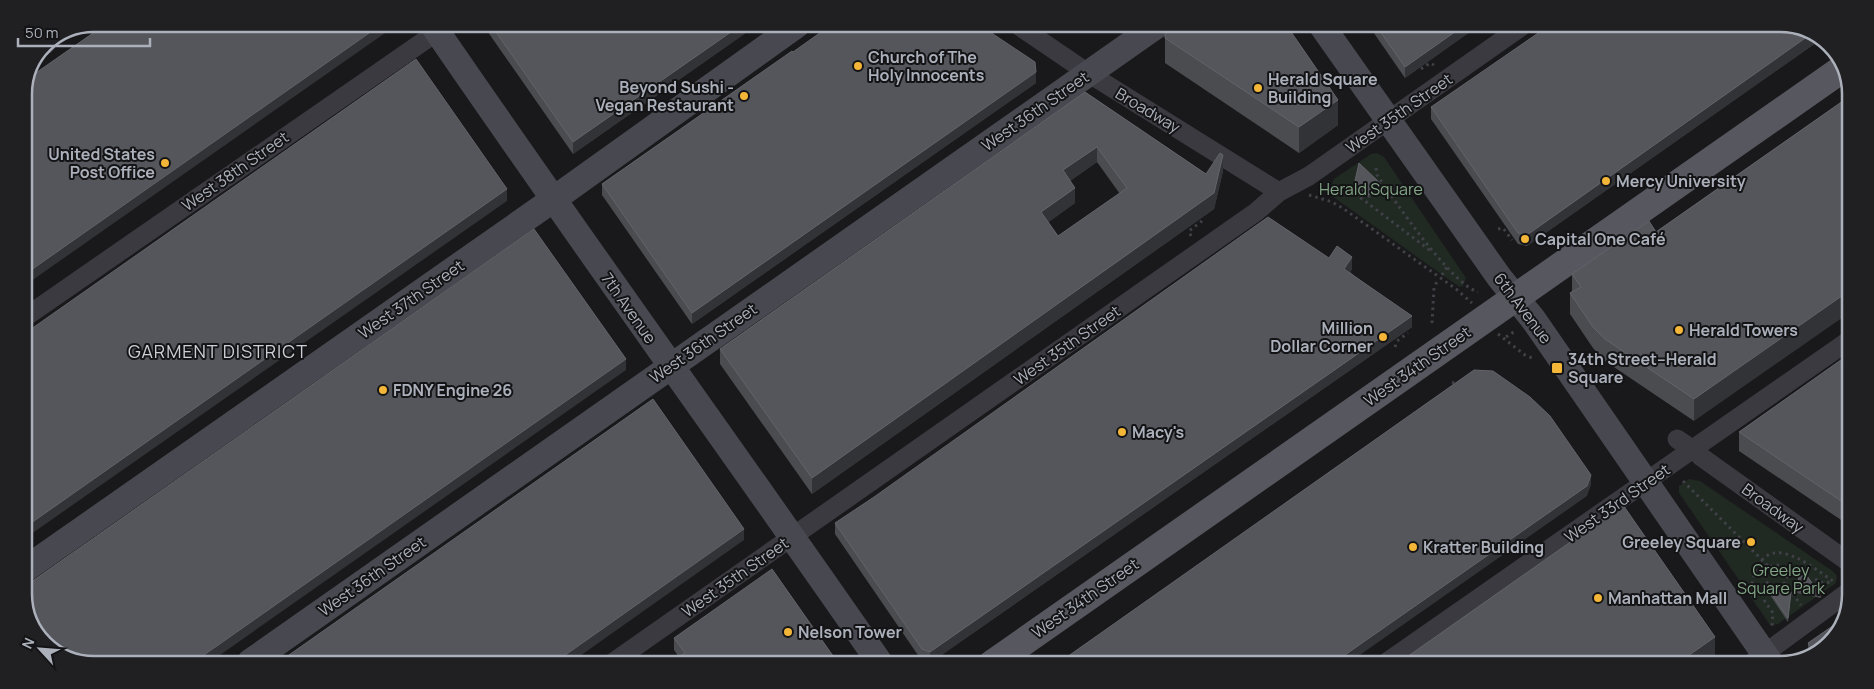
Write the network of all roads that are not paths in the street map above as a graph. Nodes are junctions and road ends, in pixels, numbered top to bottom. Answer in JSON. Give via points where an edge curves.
{"nodes":[{"id":1,"x":430,"y":33,"type":"edge"},
{"id":2,"x":443,"y":33,"type":"edge"},
{"id":3,"x":786,"y":33,"type":"edge"},
{"id":4,"x":1029,"y":33,"type":"edge"},
{"id":5,"x":1146,"y":33,"type":"edge"},
{"id":6,"x":1327,"y":33,"type":"edge"},
{"id":7,"x":1513,"y":33,"type":"edge"},
{"id":8,"x":1837,"y":72,"type":"edge"},
{"id":9,"x":1088,"y":74,"type":"junction"},
{"id":10,"x":1388,"y":120,"type":"junction"},
{"id":11,"x":1280,"y":192,"type":"junction"},
{"id":12,"x":554,"y":199,"type":"junction"},
{"id":13,"x":1516,"y":297,"type":"junction"},
{"id":14,"x":33,"y":312,"type":"edge"},
{"id":15,"x":1842,"y":346,"type":"edge"},
{"id":16,"x":670,"y":366,"type":"junction"},
{"id":17,"x":1687,"y":447,"type":"dead end"},
{"id":18,"x":1647,"y":482,"type":"junction"},
{"id":19,"x":792,"y":537,"type":"junction"},
{"id":20,"x":1842,"y":557,"type":"edge"},
{"id":21,"x":33,"y":564,"type":"edge"},
{"id":22,"x":1841,"y":597,"type":"edge"},
{"id":23,"x":259,"y":656,"type":"edge"},
{"id":24,"x":622,"y":656,"type":"edge"},
{"id":25,"x":875,"y":656,"type":"edge"},
{"id":26,"x":1003,"y":656,"type":"edge"},
{"id":27,"x":1396,"y":656,"type":"edge"},
{"id":28,"x":1758,"y":656,"type":"edge"},
{"id":29,"x":1767,"y":656,"type":"edge"}],
"edges":[{"from":1,"to":14,"type":"street","name":"West 38th Street"},
{"from":2,"to":12,"type":"main road","name":"7th Avenue"},
{"from":3,"to":12,"type":"main road","name":"West 37th Street"},
{"from":4,"to":9,"type":"street","name":"Broadway"},
{"from":5,"to":9,"type":"main road","name":"West 36th Street"},
{"from":6,"to":10,"type":"main road","name":"6th Avenue"},
{"from":7,"to":10,"type":"street","name":"West 35th Street"},
{"from":8,"to":13,"type":"main road","name":"West 34th Street"},
{"from":9,"to":11,"type":"street","name":"Broadway"},
{"from":9,"to":16,"type":"main road","name":"West 36th Street"},
{"from":10,"to":11,"type":"street","name":"West 35th Street","via":[[1309,176]]},
{"from":10,"to":13,"type":"main road","name":"6th Avenue"},
{"from":11,"to":19,"type":"street","name":"West 35th Street"},
{"from":12,"to":16,"type":"main road","name":"7th Avenue"},
{"from":12,"to":21,"type":"main road","name":"West 37th Street"},
{"from":13,"to":18,"type":"main road","name":"6th Avenue"},
{"from":13,"to":26,"type":"main road","name":"West 34th Street"},
{"from":15,"to":18,"type":"street","name":"West 33rd Street"},
{"from":16,"to":19,"type":"main road","name":"7th Avenue"},
{"from":16,"to":23,"type":"main road","name":"West 36th Street"},
{"from":17,"to":20,"type":"street","name":"Broadway"},
{"from":18,"to":27,"type":"street","name":"West 33rd Street"},
{"from":18,"to":28,"type":"main road","name":"6th Avenue"},
{"from":19,"to":24,"type":"street","name":"West 35th Street"},
{"from":19,"to":25,"type":"main road","name":"7th Avenue"},
{"from":22,"to":29,"type":"street"}]}
